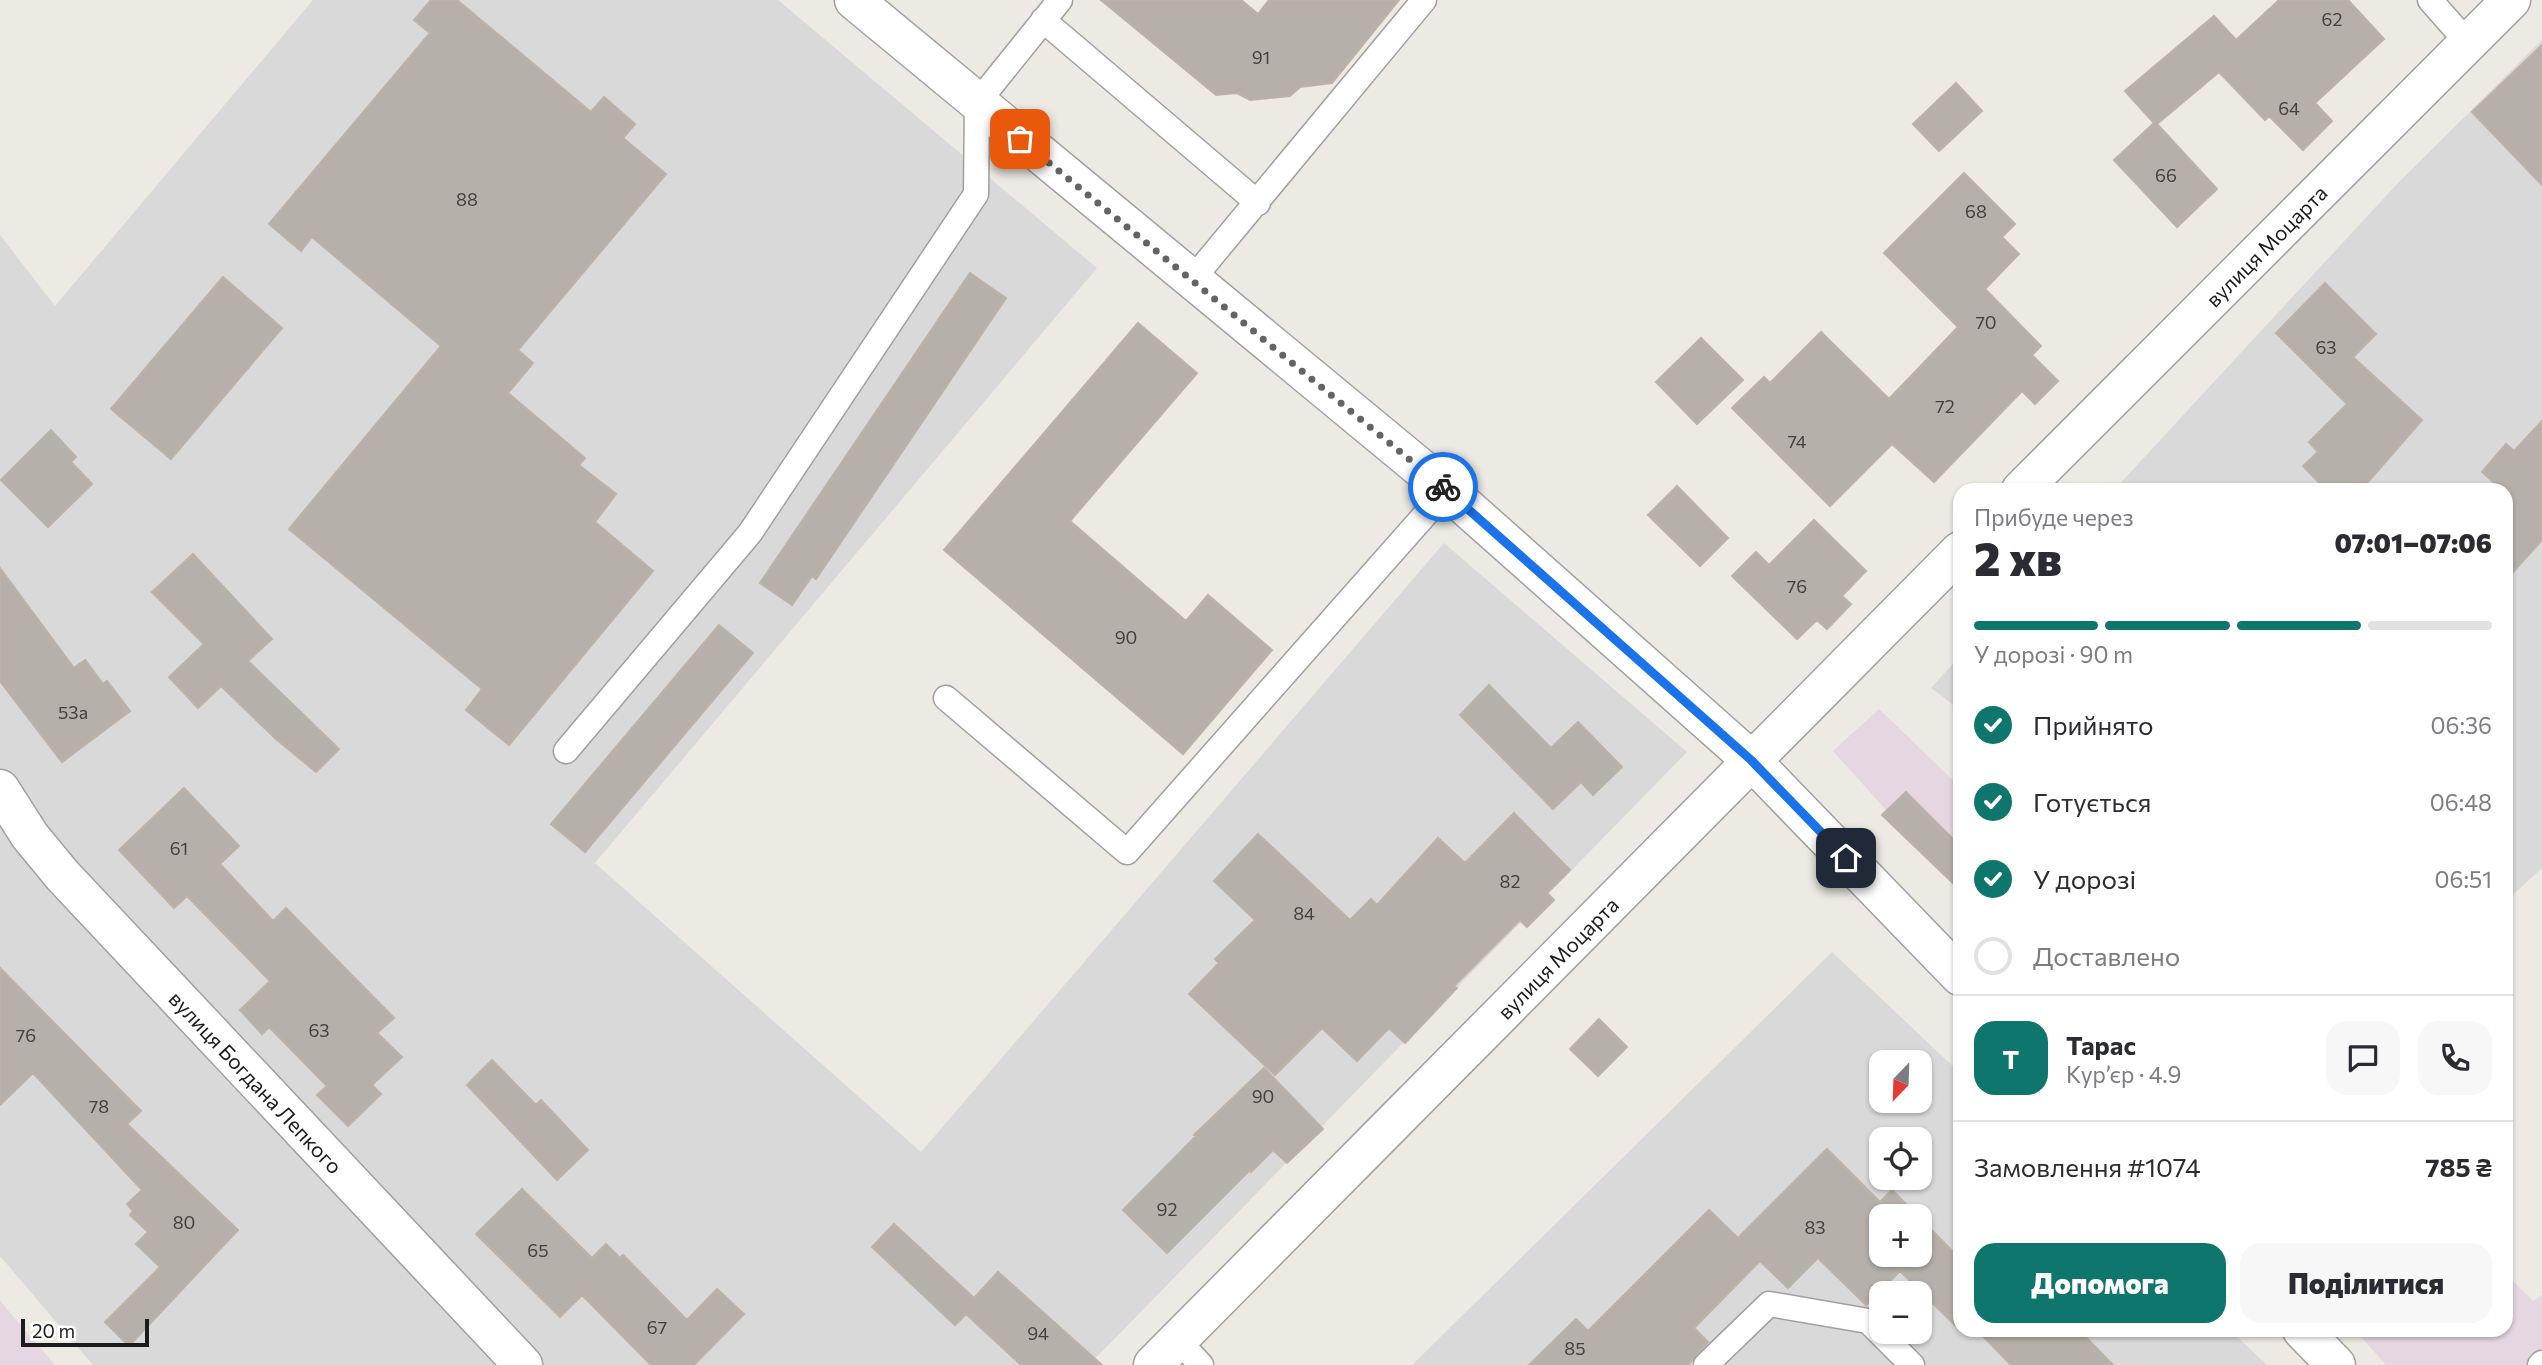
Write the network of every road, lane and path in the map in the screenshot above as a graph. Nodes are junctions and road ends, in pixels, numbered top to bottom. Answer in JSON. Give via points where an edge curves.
{"nodes":[{"id":1,"x":854,"y":0,"type":"edge"},
{"id":2,"x":1060,"y":0,"type":"edge"},
{"id":3,"x":1424,"y":0,"type":"edge"},
{"id":4,"x":2430,"y":0,"type":"edge"},
{"id":5,"x":2511,"y":0,"type":"edge"},
{"id":6,"x":1043,"y":20,"type":"junction"},
{"id":7,"x":2468,"y":43,"type":"junction"},
{"id":8,"x":977,"y":103,"type":"junction"},
{"id":9,"x":1258,"y":202,"type":"junction"},
{"id":10,"x":1191,"y":281,"type":"junction"},
{"id":11,"x":2028,"y":483,"type":"edge"},
{"id":12,"x":1447,"y":490,"type":"junction"},
{"id":13,"x":1953,"y":558,"type":"edge"},
{"id":14,"x":946,"y":698,"type":"dead end"},
{"id":15,"x":566,"y":751,"type":"dead end"},
{"id":16,"x":1751,"y":760,"type":"junction"},
{"id":17,"x":0,"y":789,"type":"edge"},
{"id":18,"x":1953,"y":969,"type":"edge"},
{"id":19,"x":2309,"y":1337,"type":"edge"},
{"id":20,"x":1178,"y":1357,"type":"edge"},
{"id":21,"x":523,"y":1365,"type":"edge"},
{"id":22,"x":1706,"y":1365,"type":"edge"},
{"id":23,"x":1912,"y":1365,"type":"edge"},
{"id":24,"x":2336,"y":1365,"type":"edge"}],
"edges":[{"from":1,"to":8,"type":"street"},
{"from":2,"to":6,"type":"lane"},
{"from":3,"to":9,"type":"lane"},
{"from":4,"to":7,"type":"lane"},
{"from":5,"to":7,"type":"street","name":"вулиця Моцарта"},
{"from":6,"to":8,"type":"lane"},
{"from":6,"to":9,"type":"lane"},
{"from":7,"to":11,"type":"street","name":"вулиця Моцарта"},
{"from":8,"to":10,"type":"street"},
{"from":8,"to":15,"type":"lane","via":[[976,194],[750,533]]},
{"from":9,"to":10,"type":"lane"},
{"from":10,"to":12,"type":"street"},
{"from":12,"to":14,"type":"lane","via":[[1127,852]]},
{"from":12,"to":16,"type":"street"},
{"from":13,"to":16,"type":"street","name":"вулиця Моцарта"},
{"from":16,"to":18,"type":"street"},
{"from":16,"to":20,"type":"street","name":"вулиця Моцарта"},
{"from":17,"to":21,"type":"street","name":"вулиця Богдана Лепкого","via":[[46,857]]},
{"from":19,"to":24,"type":"street"},
{"from":22,"to":23,"type":"lane","via":[[1769,1304],[1868,1321]]}]}
